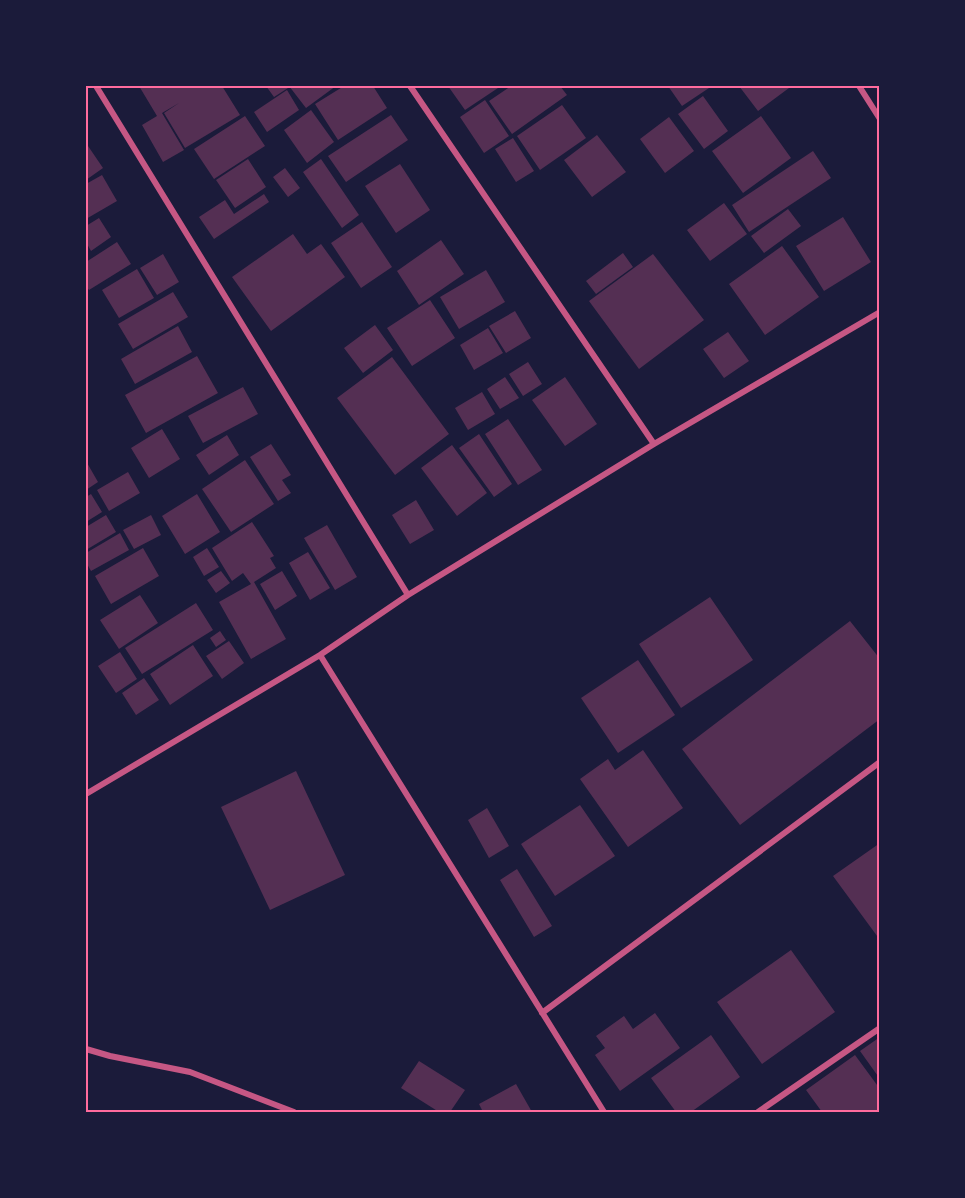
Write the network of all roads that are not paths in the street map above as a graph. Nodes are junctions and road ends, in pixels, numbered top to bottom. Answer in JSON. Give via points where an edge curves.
{"nodes":[{"id":1,"x":96,"y":86,"type":"edge"},
{"id":2,"x":410,"y":86,"type":"edge"},
{"id":3,"x":859,"y":86,"type":"edge"},
{"id":4,"x":879,"y":119,"type":"edge"},
{"id":5,"x":879,"y":312,"type":"edge"},
{"id":6,"x":654,"y":444,"type":"junction"},
{"id":7,"x":408,"y":595,"type":"junction"},
{"id":8,"x":320,"y":655,"type":"junction"},
{"id":9,"x":879,"y":762,"type":"edge"},
{"id":10,"x":86,"y":794,"type":"edge"},
{"id":11,"x":542,"y":1013,"type":"junction"},
{"id":12,"x":879,"y":1029,"type":"edge"},
{"id":13,"x":86,"y":1049,"type":"edge"},
{"id":14,"x":294,"y":1113,"type":"edge"},
{"id":15,"x":604,"y":1113,"type":"edge"},
{"id":16,"x":758,"y":1113,"type":"edge"}],
"edges":[{"from":1,"to":7,"type":"street"},
{"from":2,"to":6,"type":"street"},
{"from":3,"to":4,"type":"street"},
{"from":5,"to":6,"type":"street"},
{"from":6,"to":7,"type":"street"},
{"from":7,"to":8,"type":"street"},
{"from":8,"to":10,"type":"street"},
{"from":8,"to":11,"type":"street"},
{"from":9,"to":11,"type":"street"},
{"from":11,"to":15,"type":"street"},
{"from":12,"to":16,"type":"street"},
{"from":13,"to":14,"type":"street","via":[[190,1072]]}]}
